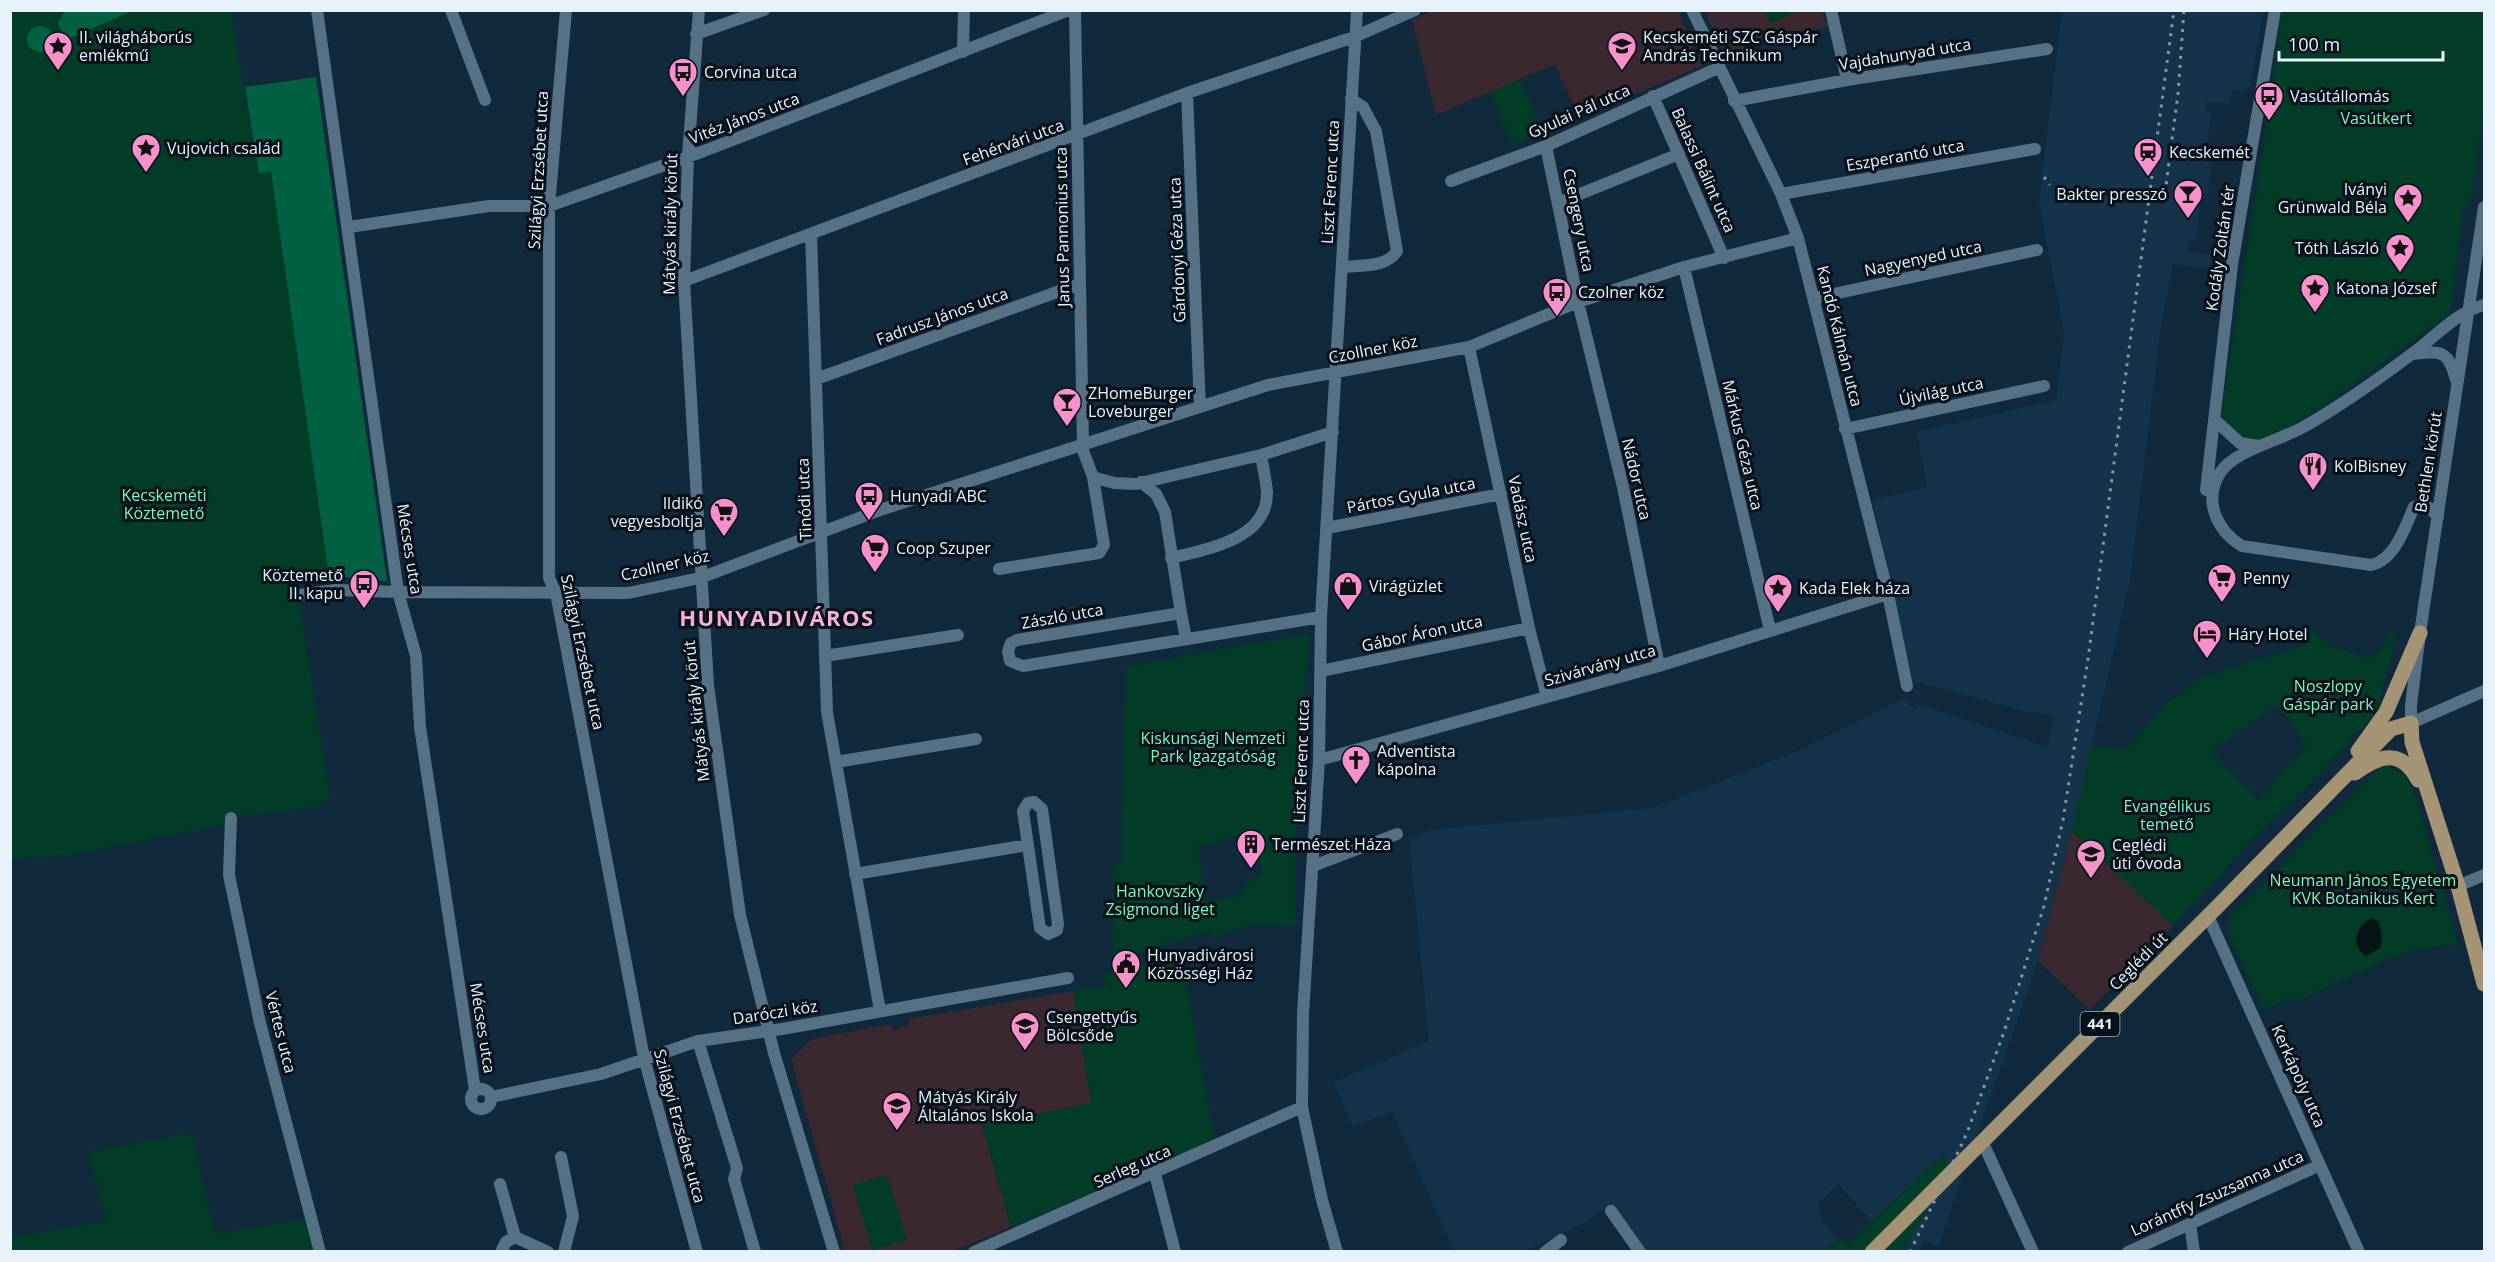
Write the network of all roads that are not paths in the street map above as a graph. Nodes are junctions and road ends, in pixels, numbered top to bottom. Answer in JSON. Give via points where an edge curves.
{"nodes":[{"id":1,"x":317,"y":10,"type":"edge"},
{"id":2,"x":452,"y":10,"type":"edge"},
{"id":3,"x":566,"y":10,"type":"edge"},
{"id":4,"x":699,"y":10,"type":"edge"},
{"id":5,"x":764,"y":10,"type":"edge"},
{"id":6,"x":964,"y":10,"type":"edge"},
{"id":7,"x":1069,"y":10,"type":"edge"},
{"id":8,"x":1075,"y":10,"type":"edge"},
{"id":9,"x":1357,"y":10,"type":"edge"},
{"id":10,"x":1414,"y":10,"type":"edge"},
{"id":11,"x":1692,"y":10,"type":"edge"},
{"id":12,"x":1831,"y":10,"type":"edge"},
{"id":13,"x":2275,"y":10,"type":"edge"},
{"id":14,"x":696,"y":34,"type":"junction"},
{"id":15,"x":1354,"y":37,"type":"junction"},
{"id":16,"x":2047,"y":49,"type":"dead end"},
{"id":17,"x":963,"y":52,"type":"junction"},
{"id":18,"x":1718,"y":68,"type":"junction"},
{"id":19,"x":1847,"y":80,"type":"junction"},
{"id":20,"x":1187,"y":93,"type":"junction"},
{"id":21,"x":1653,"y":96,"type":"junction"},
{"id":22,"x":1351,"y":99,"type":"junction"},
{"id":23,"x":486,"y":100,"type":"dead end"},
{"id":24,"x":1734,"y":101,"type":"junction"},
{"id":25,"x":1077,"y":135,"type":"junction"},
{"id":26,"x":1546,"y":146,"type":"junction"},
{"id":27,"x":2035,"y":149,"type":"dead end"},
{"id":28,"x":1679,"y":154,"type":"junction"},
{"id":29,"x":688,"y":156,"type":"junction"},
{"id":30,"x":1451,"y":181,"type":"dead end"},
{"id":31,"x":1781,"y":194,"type":"junction"},
{"id":32,"x":1560,"y":202,"type":"junction"},
{"id":33,"x":549,"y":206,"type":"junction"},
{"id":34,"x":2484,"y":207,"type":"edge"},
{"id":35,"x":349,"y":227,"type":"junction"},
{"id":36,"x":811,"y":234,"type":"junction"},
{"id":37,"x":1798,"y":238,"type":"junction"},
{"id":38,"x":2037,"y":250,"type":"dead end"},
{"id":39,"x":1724,"y":258,"type":"junction"},
{"id":40,"x":1342,"y":267,"type":"junction"},
{"id":41,"x":1684,"y":267,"type":"junction"},
{"id":42,"x":684,"y":281,"type":"junction"},
{"id":43,"x":1079,"y":284,"type":"junction"},
{"id":44,"x":1815,"y":298,"type":"junction"},
{"id":45,"x":1578,"y":302,"type":"junction"},
{"id":46,"x":2484,"y":305,"type":"edge"},
{"id":47,"x":2468,"y":309,"type":"junction"},
{"id":48,"x":1469,"y":347,"type":"junction"},
{"id":49,"x":2412,"y":354,"type":"junction"},
{"id":50,"x":1334,"y":374,"type":"junction"},
{"id":51,"x":816,"y":380,"type":"junction"},
{"id":52,"x":2044,"y":386,"type":"dead end"},
{"id":53,"x":2458,"y":386,"type":"junction"},
{"id":54,"x":1200,"y":407,"type":"junction"},
{"id":55,"x":2216,"y":421,"type":"junction"},
{"id":56,"x":1845,"y":429,"type":"junction"},
{"id":57,"x":1333,"y":432,"type":"junction"},
{"id":58,"x":1082,"y":444,"type":"junction"},
{"id":59,"x":2259,"y":448,"type":"junction"},
{"id":60,"x":1261,"y":455,"type":"junction"},
{"id":61,"x":2211,"y":463,"type":"junction"},
{"id":62,"x":1094,"y":477,"type":"junction"},
{"id":63,"x":1141,"y":482,"type":"junction"},
{"id":64,"x":2213,"y":486,"type":"junction"},
{"id":65,"x":1501,"y":494,"type":"junction"},
{"id":66,"x":2438,"y":517,"type":"junction"},
{"id":67,"x":2210,"y":521,"type":"junction"},
{"id":68,"x":1327,"y":528,"type":"junction"},
{"id":69,"x":821,"y":531,"type":"junction"},
{"id":70,"x":1171,"y":558,"type":"junction"},
{"id":71,"x":2315,"y":565,"type":"dead end"},
{"id":72,"x":999,"y":569,"type":"dead end"},
{"id":73,"x":700,"y":578,"type":"junction"},
{"id":74,"x":398,"y":592,"type":"junction"},
{"id":75,"x":556,"y":593,"type":"junction"},
{"id":76,"x":1888,"y":594,"type":"junction"},
{"id":77,"x":300,"y":595,"type":"dead end"},
{"id":78,"x":1181,"y":613,"type":"junction"},
{"id":79,"x":1321,"y":617,"type":"junction"},
{"id":80,"x":1530,"y":628,"type":"junction"},
{"id":81,"x":1770,"y":630,"type":"junction"},
{"id":82,"x":2420,"y":633,"type":"junction"},
{"id":83,"x":958,"y":635,"type":"dead end"},
{"id":84,"x":1186,"y":639,"type":"junction"},
{"id":85,"x":825,"y":656,"type":"junction"},
{"id":86,"x":1659,"y":666,"type":"junction"},
{"id":87,"x":1321,"y":671,"type":"junction"},
{"id":88,"x":1907,"y":686,"type":"dead end"},
{"id":89,"x":2484,"y":691,"type":"edge"},
{"id":90,"x":1547,"y":697,"type":"junction"},
{"id":91,"x":2411,"y":723,"type":"junction"},
{"id":92,"x":976,"y":739,"type":"dead end"},
{"id":93,"x":1319,"y":760,"type":"junction"},
{"id":94,"x":836,"y":762,"type":"junction"},
{"id":95,"x":2326,"y":795,"type":"junction"},
{"id":96,"x":2433,"y":807,"type":"junction"},
{"id":97,"x":231,"y":818,"type":"dead end"},
{"id":98,"x":1397,"y":834,"type":"dead end"},
{"id":99,"x":1028,"y":845,"type":"junction"},
{"id":100,"x":1313,"y":866,"type":"junction"},
{"id":101,"x":855,"y":874,"type":"junction"},
{"id":102,"x":2484,"y":875,"type":"edge"},
{"id":103,"x":2458,"y":886,"type":"junction"},
{"id":104,"x":2208,"y":916,"type":"junction"},
{"id":105,"x":1068,"y":978,"type":"dead end"},
{"id":106,"x":2484,"y":984,"type":"edge"},
{"id":107,"x":880,"y":1011,"type":"junction"},
{"id":108,"x":768,"y":1029,"type":"junction"},
{"id":109,"x":698,"y":1041,"type":"junction"},
{"id":110,"x":644,"y":1058,"type":"junction"},
{"id":111,"x":475,"y":1090,"type":"junction"},
{"id":112,"x":491,"y":1096,"type":"junction"},
{"id":113,"x":1302,"y":1107,"type":"junction"},
{"id":114,"x":1983,"y":1143,"type":"junction"},
{"id":115,"x":561,"y":1157,"type":"dead end"},
{"id":116,"x":2320,"y":1165,"type":"junction"},
{"id":117,"x":1155,"y":1174,"type":"junction"},
{"id":118,"x":500,"y":1184,"type":"dead end"},
{"id":119,"x":1611,"y":1211,"type":"dead end"},
{"id":120,"x":2190,"y":1224,"type":"junction"},
{"id":121,"x":515,"y":1237,"type":"junction"},
{"id":122,"x":1561,"y":1240,"type":"dead end"},
{"id":123,"x":996,"y":1247,"type":"edge"},
{"id":124,"x":320,"y":1251,"type":"edge"},
{"id":125,"x":501,"y":1251,"type":"edge"},
{"id":126,"x":548,"y":1251,"type":"edge"},
{"id":127,"x":564,"y":1251,"type":"edge"},
{"id":128,"x":697,"y":1251,"type":"edge"},
{"id":129,"x":755,"y":1251,"type":"edge"},
{"id":130,"x":834,"y":1251,"type":"edge"},
{"id":131,"x":974,"y":1251,"type":"edge"},
{"id":132,"x":1175,"y":1251,"type":"edge"},
{"id":133,"x":1337,"y":1251,"type":"edge"},
{"id":134,"x":1545,"y":1251,"type":"edge"},
{"id":135,"x":1640,"y":1251,"type":"edge"},
{"id":136,"x":1872,"y":1251,"type":"edge"},
{"id":137,"x":2033,"y":1251,"type":"edge"},
{"id":138,"x":2128,"y":1251,"type":"edge"},
{"id":139,"x":2194,"y":1251,"type":"edge"},
{"id":140,"x":2358,"y":1251,"type":"edge"}],
"edges":[{"from":1,"to":35,"type":"street","name":"Mécses utca"},
{"from":2,"to":23,"type":"street"},
{"from":3,"to":33,"type":"street","name":"Szilágyi Erzsébet utca"},
{"from":4,"to":14,"type":"street","name":"Mátyás király körút"},
{"from":5,"to":14,"type":"street"},
{"from":6,"to":17,"type":"street"},
{"from":7,"to":17,"type":"street","name":"Vitéz János utca"},
{"from":8,"to":25,"type":"street","name":"Janus Pannonius utca"},
{"from":9,"to":15,"type":"street","name":"Liszt Ferenc utca"},
{"from":10,"to":15,"type":"street","name":"Fehérvári utca"},
{"from":11,"to":18,"type":"street","name":"Kandó Kálmán utca"},
{"from":12,"to":19,"type":"street"},
{"from":13,"to":55,"type":"street","name":"Kodály Zoltán tér","via":[[2232,265]]},
{"from":14,"to":29,"type":"street","name":"Mátyás király körút"},
{"from":15,"to":20,"type":"street","name":"Fehérvári utca"},
{"from":15,"to":22,"type":"street","name":"Liszt Ferenc utca"},
{"from":16,"to":19,"type":"street","name":"Vajdahunyad utca"},
{"from":17,"to":29,"type":"street","name":"Vitéz János utca"},
{"from":18,"to":21,"type":"street","name":"Gyulai Pál utca"},
{"from":18,"to":24,"type":"street","name":"Kandó Kálmán utca"},
{"from":19,"to":24,"type":"street","name":"Vajdahunyad utca"},
{"from":20,"to":25,"type":"street","name":"Fehérvári utca"},
{"from":20,"to":54,"type":"street","name":"Gárdonyi Géza utca"},
{"from":21,"to":26,"type":"street","name":"Gyulai Pál utca"},
{"from":21,"to":28,"type":"street","name":"Balassi Bálint utca"},
{"from":22,"to":40,"type":"street","name":"Liszt Ferenc utca"},
{"from":22,"to":40,"type":"street","name":"Liszt Ferenc utca","via":[[1363,107],[1376,131],[1397,251],[1386,262]]},
{"from":24,"to":31,"type":"street","name":"Kandó Kálmán utca"},
{"from":25,"to":36,"type":"street","name":"Fehérvári utca"},
{"from":25,"to":43,"type":"street","name":"Janus Pannonius utca"},
{"from":26,"to":30,"type":"street","name":"Gyulai Pál utca"},
{"from":26,"to":32,"type":"street","name":"Csengery utca"},
{"from":27,"to":31,"type":"street","name":"Eszperantó utca"},
{"from":28,"to":32,"type":"street"},
{"from":28,"to":39,"type":"street","name":"Balassi Bálint utca"},
{"from":29,"to":33,"type":"street","name":"Vitéz János utca"},
{"from":29,"to":42,"type":"street","name":"Mátyás király körút"},
{"from":31,"to":37,"type":"street","name":"Kandó Kálmán utca"},
{"from":32,"to":45,"type":"street","name":"Csengery utca"},
{"from":33,"to":35,"type":"street","name":"Vitéz János utca","via":[[489,206]]},
{"from":33,"to":75,"type":"street","name":"Szilágyi Erzsébet utca","via":[[549,578]]},
{"from":34,"to":47,"type":"street","name":"Bethlen körút"},
{"from":35,"to":74,"type":"street","name":"Mécses utca"},
{"from":36,"to":42,"type":"street","name":"Fehérvári utca"},
{"from":36,"to":51,"type":"street","name":"Tinódi utca"},
{"from":37,"to":39,"type":"street","name":"Czollner köz"},
{"from":37,"to":44,"type":"street","name":"Kandó Kálmán utca"},
{"from":38,"to":44,"type":"street","name":"Nagyenyed utca"},
{"from":39,"to":41,"type":"street","name":"Czollner köz"},
{"from":40,"to":50,"type":"street","name":"Liszt Ferenc utca"},
{"from":41,"to":45,"type":"street","name":"Czollner köz"},
{"from":41,"to":81,"type":"street","name":"Márkus Géza utca"},
{"from":42,"to":73,"type":"street","name":"Mátyás király körút"},
{"from":43,"to":51,"type":"street","name":"Fadrusz János utca"},
{"from":43,"to":58,"type":"street","name":"Janus Pannonius utca"},
{"from":44,"to":56,"type":"street","name":"Kandó Kálmán utca"},
{"from":45,"to":48,"type":"street","name":"Czollner köz"},
{"from":45,"to":86,"type":"street","name":"Nádor utca","via":[[1623,487]]},
{"from":46,"to":47,"type":"street"},
{"from":47,"to":49,"type":"street"},
{"from":47,"to":53,"type":"street","name":"Bethlen körút"},
{"from":48,"to":50,"type":"street","name":"Czollner köz"},
{"from":48,"to":65,"type":"street","name":"Vadász utca"},
{"from":49,"to":53,"type":"street","via":[[2445,355]]},
{"from":49,"to":59,"type":"street","via":[[2308,425]]},
{"from":50,"to":54,"type":"street","name":"Czollner köz","via":[[1268,385]]},
{"from":50,"to":57,"type":"street","name":"Liszt Ferenc utca"},
{"from":51,"to":69,"type":"street","name":"Tinódi utca"},
{"from":52,"to":56,"type":"street","name":"Újvilág utca"},
{"from":53,"to":66,"type":"street","name":"Bethlen körút"},
{"from":54,"to":58,"type":"street","name":"Czollner köz"},
{"from":55,"to":59,"type":"street","via":[[2240,443]]},
{"from":55,"to":61,"type":"street","name":"Kodály Zoltán tér"},
{"from":56,"to":76,"type":"street","name":"Kandó Kálmán utca"},
{"from":57,"to":60,"type":"street"},
{"from":57,"to":68,"type":"street","name":"Liszt Ferenc utca"},
{"from":58,"to":62,"type":"street"},
{"from":58,"to":69,"type":"street","name":"Czollner köz","via":[[952,492]]},
{"from":59,"to":64,"type":"street","via":[[2228,462]]},
{"from":60,"to":63,"type":"street"},
{"from":60,"to":70,"type":"street","via":[[1266,501],[1254,525],[1223,544]]},
{"from":61,"to":64,"type":"street","name":"Kodály Zoltán tér"},
{"from":61,"to":67,"type":"street","name":"Kodály Zoltán tér","via":[[2205,500]]},
{"from":62,"to":63,"type":"street","via":[[1114,483]]},
{"from":62,"to":72,"type":"street","via":[[1104,545],[1099,553]]},
{"from":63,"to":70,"type":"street","via":[[1155,494],[1165,512]]},
{"from":64,"to":66,"type":"street","name":"Kodály Zoltán tér","via":[[2215,516],[2223,530],[2242,546],[2260,550],[2371,565],[2382,563],[2414,507],[2423,504]]},
{"from":64,"to":67,"type":"street","name":"Kodály Zoltán tér"},
{"from":65,"to":68,"type":"street","name":"Pártos Gyula utca"},
{"from":65,"to":80,"type":"street","name":"Vadász utca"},
{"from":66,"to":82,"type":"street","name":"Bethlen körút"},
{"from":67,"to":71,"type":"street","via":[[2238,551]]},
{"from":68,"to":79,"type":"street","name":"Liszt Ferenc utca"},
{"from":69,"to":73,"type":"street","name":"Czollner köz"},
{"from":69,"to":85,"type":"street","name":"Tinódi utca"},
{"from":70,"to":78,"type":"street"},
{"from":73,"to":75,"type":"street","name":"Czollner köz","via":[[628,593]]},
{"from":73,"to":108,"type":"street","name":"Mátyás király körút","via":[[724,816],[740,915]]},
{"from":74,"to":75,"type":"street","name":"Czollner köz"},
{"from":74,"to":77,"type":"street","name":"Czollner köz","via":[[336,590]]},
{"from":74,"to":111,"type":"street","name":"Mécses utca","via":[[416,656],[420,727]]},
{"from":75,"to":110,"type":"street","name":"Szilágyi Erzsébet utca"},
{"from":76,"to":81,"type":"street","name":"Szivárvány utca"},
{"from":76,"to":88,"type":"street","name":"Kandó Kálmán utca"},
{"from":78,"to":84,"type":"street"},
{"from":78,"to":84,"type":"street","name":"Zászló utca","via":[[1017,640],[1008,651],[1010,661],[1023,666]]},
{"from":79,"to":84,"type":"street","name":"Zászló utca"},
{"from":79,"to":87,"type":"street","name":"Liszt Ferenc utca"},
{"from":80,"to":87,"type":"street","name":"Gábor Áron utca"},
{"from":80,"to":90,"type":"street","name":"Vadász utca"},
{"from":81,"to":86,"type":"street","name":"Szivárvány utca"},
{"from":82,"to":91,"type":"street","name":"Bethlen körút"},
{"from":82,"to":95,"type":"main road","via":[[2386,712]]},
{"from":83,"to":85,"type":"street"},
{"from":85,"to":94,"type":"street","name":"Tinódi utca","via":[[827,711]]},
{"from":86,"to":90,"type":"street","name":"Szivárvány utca"},
{"from":87,"to":93,"type":"street","name":"Liszt Ferenc utca"},
{"from":89,"to":91,"type":"street"},
{"from":90,"to":93,"type":"street","name":"Szivárvány utca"},
{"from":91,"to":95,"type":"main road","number":"441","via":[[2391,729]]},
{"from":91,"to":96,"type":"main road","via":[[2412,742]]},
{"from":92,"to":94,"type":"street"},
{"from":93,"to":100,"type":"street","name":"Liszt Ferenc utca"},
{"from":94,"to":101,"type":"street","name":"Tinódi utca"},
{"from":95,"to":96,"type":"main road","via":[[2361,769],[2389,757],[2411,766]]},
{"from":95,"to":104,"type":"main road","name":"Ceglédi út","number":"441"},
{"from":96,"to":103,"type":"main road"},
{"from":97,"to":124,"type":"street","name":"Vértes utca","via":[[229,874],[260,1023]]},
{"from":98,"to":100,"type":"street"},
{"from":99,"to":99,"type":"street","via":[[1040,927],[1043,932],[1053,933],[1058,924],[1042,809],[1034,802],[1028,803],[1023,812]]},
{"from":99,"to":101,"type":"street"},
{"from":100,"to":113,"type":"street","name":"Liszt Ferenc utca","via":[[1303,1014]]},
{"from":101,"to":107,"type":"street","name":"Tinódi utca"},
{"from":102,"to":103,"type":"street"},
{"from":103,"to":106,"type":"main road"},
{"from":104,"to":114,"type":"main road","name":"Ceglédi út","number":"441"},
{"from":104,"to":116,"type":"street","name":"Kerkápoly utca"},
{"from":105,"to":107,"type":"street","name":"Daróczi köz"},
{"from":107,"to":108,"type":"street","name":"Daróczi köz"},
{"from":108,"to":109,"type":"street","name":"Daróczi köz"},
{"from":108,"to":130,"type":"street","name":"Mátyás király körút"},
{"from":109,"to":110,"type":"street","name":"Daróczi köz"},
{"from":109,"to":129,"type":"street","via":[[737,1168],[734,1179]]},
{"from":110,"to":112,"type":"street","name":"Daróczi köz","via":[[601,1074]]},
{"from":110,"to":128,"type":"street","name":"Szilágyi Erzsébet utca"},
{"from":111,"to":112,"type":"street","name":"Mécses utca","via":[[487,1090]]},
{"from":111,"to":112,"type":"street","name":"Mécses utca","via":[[471,1099],[475,1108],[488,1106]]},
{"from":113,"to":117,"type":"street","name":"Serleg utca"},
{"from":113,"to":133,"type":"street","name":"Liszt Ferenc utca"},
{"from":114,"to":136,"type":"main road","name":"Ceglédi út","number":"441"},
{"from":114,"to":137,"type":"street"},
{"from":115,"to":127,"type":"street","via":[[573,1216]]},
{"from":116,"to":120,"type":"street","name":"Lorántffy Zsuzsanna utca"},
{"from":116,"to":140,"type":"street","name":"Kerkápoly utca"},
{"from":117,"to":123,"type":"street","name":"Serleg utca"},
{"from":117,"to":132,"type":"street"},
{"from":118,"to":121,"type":"street"},
{"from":119,"to":135,"type":"street"},
{"from":120,"to":138,"type":"street","name":"Lorántffy Zsuzsanna utca"},
{"from":120,"to":139,"type":"street"},
{"from":121,"to":125,"type":"street"},
{"from":121,"to":126,"type":"street"},
{"from":122,"to":134,"type":"street"},
{"from":123,"to":131,"type":"street","name":"Serleg utca"}]}
